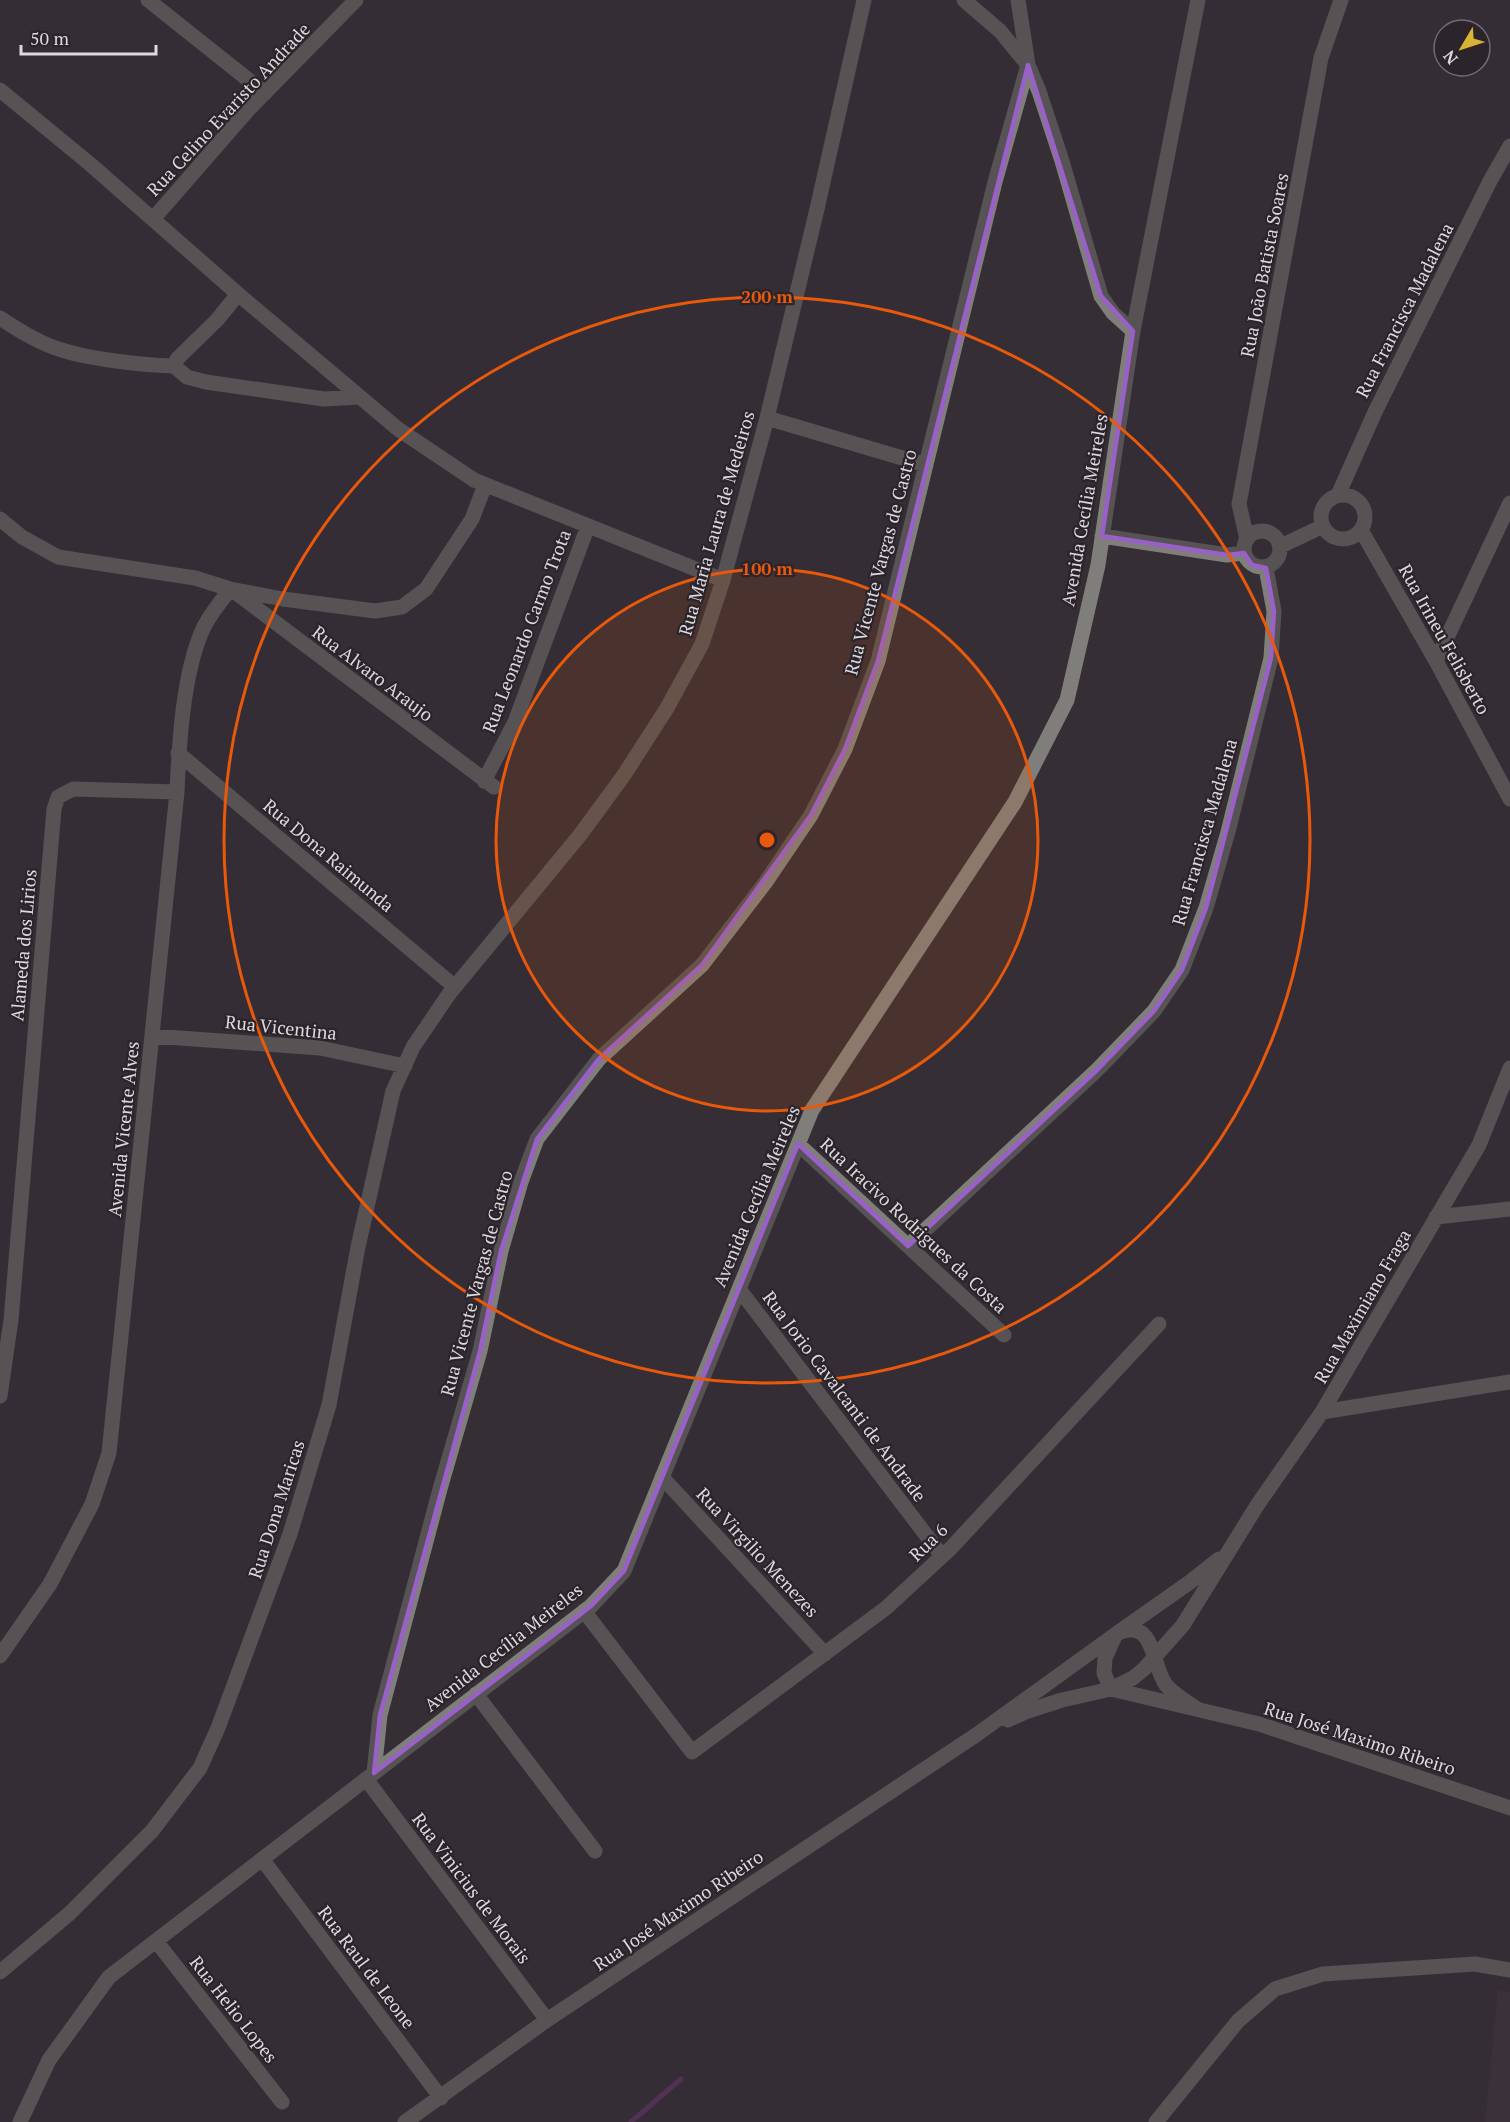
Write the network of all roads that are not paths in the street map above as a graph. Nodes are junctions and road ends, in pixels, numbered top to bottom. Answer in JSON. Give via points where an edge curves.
{"nodes":[{"id":1,"x":148,"y":0,"type":"edge"},
{"id":2,"x":356,"y":0,"type":"edge"},
{"id":3,"x":864,"y":0,"type":"edge"},
{"id":4,"x":964,"y":0,"type":"edge"},
{"id":5,"x":1018,"y":0,"type":"edge"},
{"id":6,"x":1198,"y":0,"type":"edge"},
{"id":7,"x":1341,"y":0,"type":"edge"},
{"id":8,"x":1028,"y":65,"type":"junction"},
{"id":9,"x":0,"y":90,"type":"edge"},
{"id":10,"x":265,"y":93,"type":"junction"},
{"id":11,"x":1510,"y":146,"type":"edge"},
{"id":12,"x":153,"y":219,"type":"junction"},
{"id":13,"x":238,"y":294,"type":"junction"},
{"id":14,"x":1,"y":321,"type":"edge"},
{"id":15,"x":1133,"y":331,"type":"junction"},
{"id":16,"x":174,"y":366,"type":"junction"},
{"id":17,"x":360,"y":397,"type":"junction"},
{"id":18,"x":767,"y":418,"type":"junction"},
{"id":19,"x":926,"y":465,"type":"junction"},
{"id":20,"x":484,"y":484,"type":"junction"},
{"id":21,"x":1338,"y":495,"type":"junction"},
{"id":22,"x":1510,"y":503,"type":"edge"},
{"id":23,"x":0,"y":519,"type":"edge"},
{"id":24,"x":588,"y":526,"type":"junction"},
{"id":25,"x":1323,"y":526,"type":"junction"},
{"id":26,"x":1361,"y":530,"type":"junction"},
{"id":27,"x":1102,"y":536,"type":"junction"},
{"id":28,"x":1246,"y":546,"type":"junction"},
{"id":29,"x":1281,"y":546,"type":"junction"},
{"id":30,"x":1266,"y":568,"type":"junction"},
{"id":31,"x":723,"y":580,"type":"junction"},
{"id":32,"x":230,"y":588,"type":"junction"},
{"id":33,"x":1436,"y":661,"type":"junction"},
{"id":34,"x":178,"y":753,"type":"junction"},
{"id":35,"x":489,"y":784,"type":"joint"},
{"id":36,"x":177,"y":792,"type":"junction"},
{"id":37,"x":1510,"y":799,"type":"edge"},
{"id":38,"x":455,"y":987,"type":"junction"},
{"id":39,"x":152,"y":1036,"type":"junction"},
{"id":40,"x":405,"y":1066,"type":"junction"},
{"id":41,"x":1510,"y":1068,"type":"edge"},
{"id":42,"x":798,"y":1144,"type":"junction"},
{"id":43,"x":1510,"y":1209,"type":"edge"},
{"id":44,"x":1436,"y":1217,"type":"junction"},
{"id":45,"x":908,"y":1246,"type":"junction"},
{"id":46,"x":739,"y":1289,"type":"junction"},
{"id":47,"x":6,"y":1324,"type":"edge"},
{"id":48,"x":1159,"y":1324,"type":"dead end"},
{"id":49,"x":1004,"y":1335,"type":"dead end"},
{"id":50,"x":1510,"y":1382,"type":"edge"},
{"id":51,"x":0,"y":1396,"type":"edge"},
{"id":52,"x":1322,"y":1412,"type":"junction"},
{"id":53,"x":662,"y":1477,"type":"junction"},
{"id":54,"x":1228,"y":1552,"type":"junction"},
{"id":55,"x":942,"y":1556,"type":"junction"},
{"id":56,"x":584,"y":1611,"type":"junction"},
{"id":57,"x":1116,"y":1634,"type":"junction"},
{"id":58,"x":825,"y":1654,"type":"junction"},
{"id":59,"x":0,"y":1656,"type":"edge"},
{"id":60,"x":1156,"y":1657,"type":"junction"},
{"id":61,"x":1111,"y":1689,"type":"junction"},
{"id":62,"x":476,"y":1694,"type":"junction"},
{"id":63,"x":1197,"y":1708,"type":"junction"},
{"id":64,"x":976,"y":1735,"type":"junction"},
{"id":65,"x":370,"y":1776,"type":"junction"},
{"id":66,"x":1510,"y":1808,"type":"edge"},
{"id":67,"x":595,"y":1851,"type":"dead end"},
{"id":68,"x":262,"y":1859,"type":"junction"},
{"id":69,"x":156,"y":1941,"type":"junction"},
{"id":70,"x":1510,"y":1970,"type":"edge"},
{"id":71,"x":0,"y":1972,"type":"edge"},
{"id":72,"x":547,"y":2020,"type":"junction"},
{"id":73,"x":441,"y":2098,"type":"junction"},
{"id":74,"x":282,"y":2102,"type":"dead end"},
{"id":75,"x":20,"y":2122,"type":"edge"},
{"id":76,"x":405,"y":2122,"type":"edge"},
{"id":77,"x":1156,"y":2122,"type":"edge"}],
"edges":[{"from":1,"to":10,"type":"street"},
{"from":2,"to":10,"type":"street","name":"Rua Celino Evaristo Andrade"},
{"from":3,"to":18,"type":"street","name":"Rua Maria Laura de Medeiros"},
{"from":4,"to":8,"type":"street","via":[[1000,31]]},
{"from":5,"to":8,"type":"street"},
{"from":6,"to":15,"type":"street","name":"Avenida Cecília Meireles"},
{"from":7,"to":28,"type":"street","name":"Rua João Batista Soares","via":[[1322,58],[1239,504]]},
{"from":8,"to":15,"type":"street","via":[[1062,162],[1101,296]]},
{"from":8,"to":19,"type":"street","name":"Rua Vicente Vargas de Castro","via":[[995,182]]},
{"from":9,"to":12,"type":"street"},
{"from":10,"to":12,"type":"street","name":"Rua Celino Evaristo Andrade"},
{"from":11,"to":21,"type":"street","name":"Rua Francisca Madalena","via":[[1374,412]]},
{"from":12,"to":13,"type":"street"},
{"from":13,"to":16,"type":"street"},
{"from":13,"to":17,"type":"street"},
{"from":14,"to":16,"type":"street","via":[[55,348]]},
{"from":15,"to":27,"type":"street","name":"Avenida Cecília Meireles"},
{"from":16,"to":17,"type":"street","via":[[187,377],[206,382],[324,399]]},
{"from":17,"to":20,"type":"street","via":[[398,429]]},
{"from":18,"to":19,"type":"street"},
{"from":18,"to":31,"type":"street","name":"Rua Maria Laura de Medeiros"},
{"from":19,"to":65,"type":"street","name":"Rua Vicente Vargas de Castro","via":[[878,661],[845,749],[811,815],[702,965],[600,1059],[537,1139],[520,1182],[501,1251],[480,1351],[381,1715]]},
{"from":20,"to":24,"type":"street"},
{"from":20,"to":32,"type":"street","via":[[472,519],[426,589],[402,607],[375,611]]},
{"from":21,"to":25,"type":"street","via":[[1326,504]]},
{"from":21,"to":26,"type":"street","via":[[1359,502],[1365,515]]},
{"from":22,"to":33,"type":"street"},
{"from":23,"to":32,"type":"street","via":[[58,557],[195,578]]},
{"from":24,"to":31,"type":"street"},
{"from":24,"to":35,"type":"street","name":"Rua Leonardo Carmo Trota"},
{"from":25,"to":26,"type":"street","via":[[1334,537],[1341,538]]},
{"from":25,"to":29,"type":"street"},
{"from":26,"to":33,"type":"street","name":"Rua Irineu Felisberto"},
{"from":27,"to":28,"type":"street","via":[[1227,555]]},
{"from":27,"to":42,"type":"street","name":"Avenida Cecília Meireles","via":[[1062,710],[1015,802],[812,1110]]},
{"from":28,"to":29,"type":"street","via":[[1252,534],[1266,531]]},
{"from":28,"to":30,"type":"street","via":[[1252,565]]},
{"from":29,"to":30,"type":"street","via":[[1278,560]]},
{"from":30,"to":45,"type":"street","name":"Rua Francisca Madalena","via":[[1274,611],[1270,658],[1228,832],[1206,908],[1182,970],[1154,1011],[1097,1070]]},
{"from":31,"to":38,"type":"street","name":"Rua Maria Laura de Medeiros","via":[[702,644],[624,775]]},
{"from":32,"to":34,"type":"street","name":"Avenida Vicente Alves","via":[[203,629],[192,658]]},
{"from":32,"to":35,"type":"street","name":"Rua Alvaro Araujo"},
{"from":33,"to":37,"type":"street","name":"Rua Irineu Felisberto"},
{"from":34,"to":36,"type":"street","name":"Avenida Vicente Alves"},
{"from":34,"to":38,"type":"street","name":"Rua Dona Raimunda"},
{"from":36,"to":39,"type":"street","name":"Avenida Vicente Alves"},
{"from":36,"to":47,"type":"street","name":"Alameda dos Lirios","via":[[74,789],[58,797],[54,808]]},
{"from":38,"to":40,"type":"street","name":"Rua Dona Maricas","via":[[413,1047]]},
{"from":39,"to":40,"type":"street","name":"Rua Vicentina","via":[[320,1048]]},
{"from":39,"to":59,"type":"street","name":"Avenida Vicente Alves","via":[[109,1453],[92,1504],[50,1584]]},
{"from":40,"to":71,"type":"street","name":"Rua Dona Maricas","via":[[393,1092],[358,1247],[329,1405],[290,1534],[218,1728],[200,1768],[152,1831],[70,1913]]},
{"from":41,"to":44,"type":"street","name":"Rua Maximiano Fraga","via":[[1479,1144]]},
{"from":42,"to":45,"type":"street","name":"Rua Iracivo Rodrigues da Costa"},
{"from":42,"to":46,"type":"street","name":"Avenida Cecília Meireles"},
{"from":43,"to":44,"type":"street"},
{"from":44,"to":52,"type":"street","name":"Rua Maximiano Fraga"},
{"from":45,"to":49,"type":"street","name":"Rua Iracivo Rodrigues da Costa"},
{"from":46,"to":53,"type":"street","name":"Avenida Cecília Meireles"},
{"from":46,"to":55,"type":"street","name":"Rua Jorio Cavalcanti de Andrade"},
{"from":47,"to":51,"type":"street","name":"Alameda dos Lirios"},
{"from":48,"to":55,"type":"street","name":"Rua 6"},
{"from":50,"to":52,"type":"street"},
{"from":52,"to":54,"type":"street","name":"Rua Maximiano Fraga"},
{"from":53,"to":56,"type":"street","name":"Avenida Cecília Meireles","via":[[624,1571]]},
{"from":53,"to":58,"type":"street","name":"Rua Virgilio Menezes"},
{"from":54,"to":57,"type":"street","name":"Rua Maximiano Fraga"},
{"from":54,"to":60,"type":"street","name":"Rua Maximiano Fraga","via":[[1183,1625]]},
{"from":55,"to":58,"type":"street","name":"Rua 6","via":[[886,1608]]},
{"from":56,"to":58,"type":"street","name":"Rua 6","via":[[692,1752]]},
{"from":56,"to":62,"type":"street","name":"Avenida Cecília Meireles"},
{"from":57,"to":60,"type":"street","name":"Rua José Maximo Ribeiro","via":[[1127,1629],[1137,1631],[1150,1643]]},
{"from":57,"to":61,"type":"street","via":[[1105,1658],[1104,1673]]},
{"from":57,"to":64,"type":"street","name":"Rua José Maximo Ribeiro"},
{"from":60,"to":61,"type":"street","name":"Rua Maximiano Fraga","via":[[1133,1678]]},
{"from":60,"to":63,"type":"street","name":"Rua José Maximo Ribeiro","via":[[1165,1684]]},
{"from":61,"to":63,"type":"street","name":"Rua José Maximo Ribeiro"},
{"from":61,"to":64,"type":"street","name":"Rua José Maximo Ribeiro","via":[[1028,1711]]},
{"from":62,"to":65,"type":"street","name":"Avenida Cecília Meireles"},
{"from":62,"to":67,"type":"street"},
{"from":63,"to":66,"type":"street","name":"Rua José Maximo Ribeiro","via":[[1259,1724]]},
{"from":64,"to":72,"type":"street","name":"Rua José Maximo Ribeiro"},
{"from":65,"to":68,"type":"street","name":"Avenida Cecília Meireles"},
{"from":65,"to":72,"type":"street","name":"Rua Vinicius de Morais"},
{"from":68,"to":69,"type":"street","name":"Avenida Cecília Meireles"},
{"from":68,"to":73,"type":"street","name":"Rua Raul de Leone"},
{"from":69,"to":74,"type":"street","name":"Rua Helio Lopes"},
{"from":69,"to":75,"type":"street","name":"Avenida Cecília Meireles","via":[[109,1977],[49,2060]]},
{"from":70,"to":77,"type":"street","via":[[1475,1964],[1323,1974],[1275,1989],[1238,2021]]},
{"from":72,"to":73,"type":"street","name":"Rua José Maximo Ribeiro"},
{"from":73,"to":76,"type":"street","name":"Rua José Maximo Ribeiro"}]}
